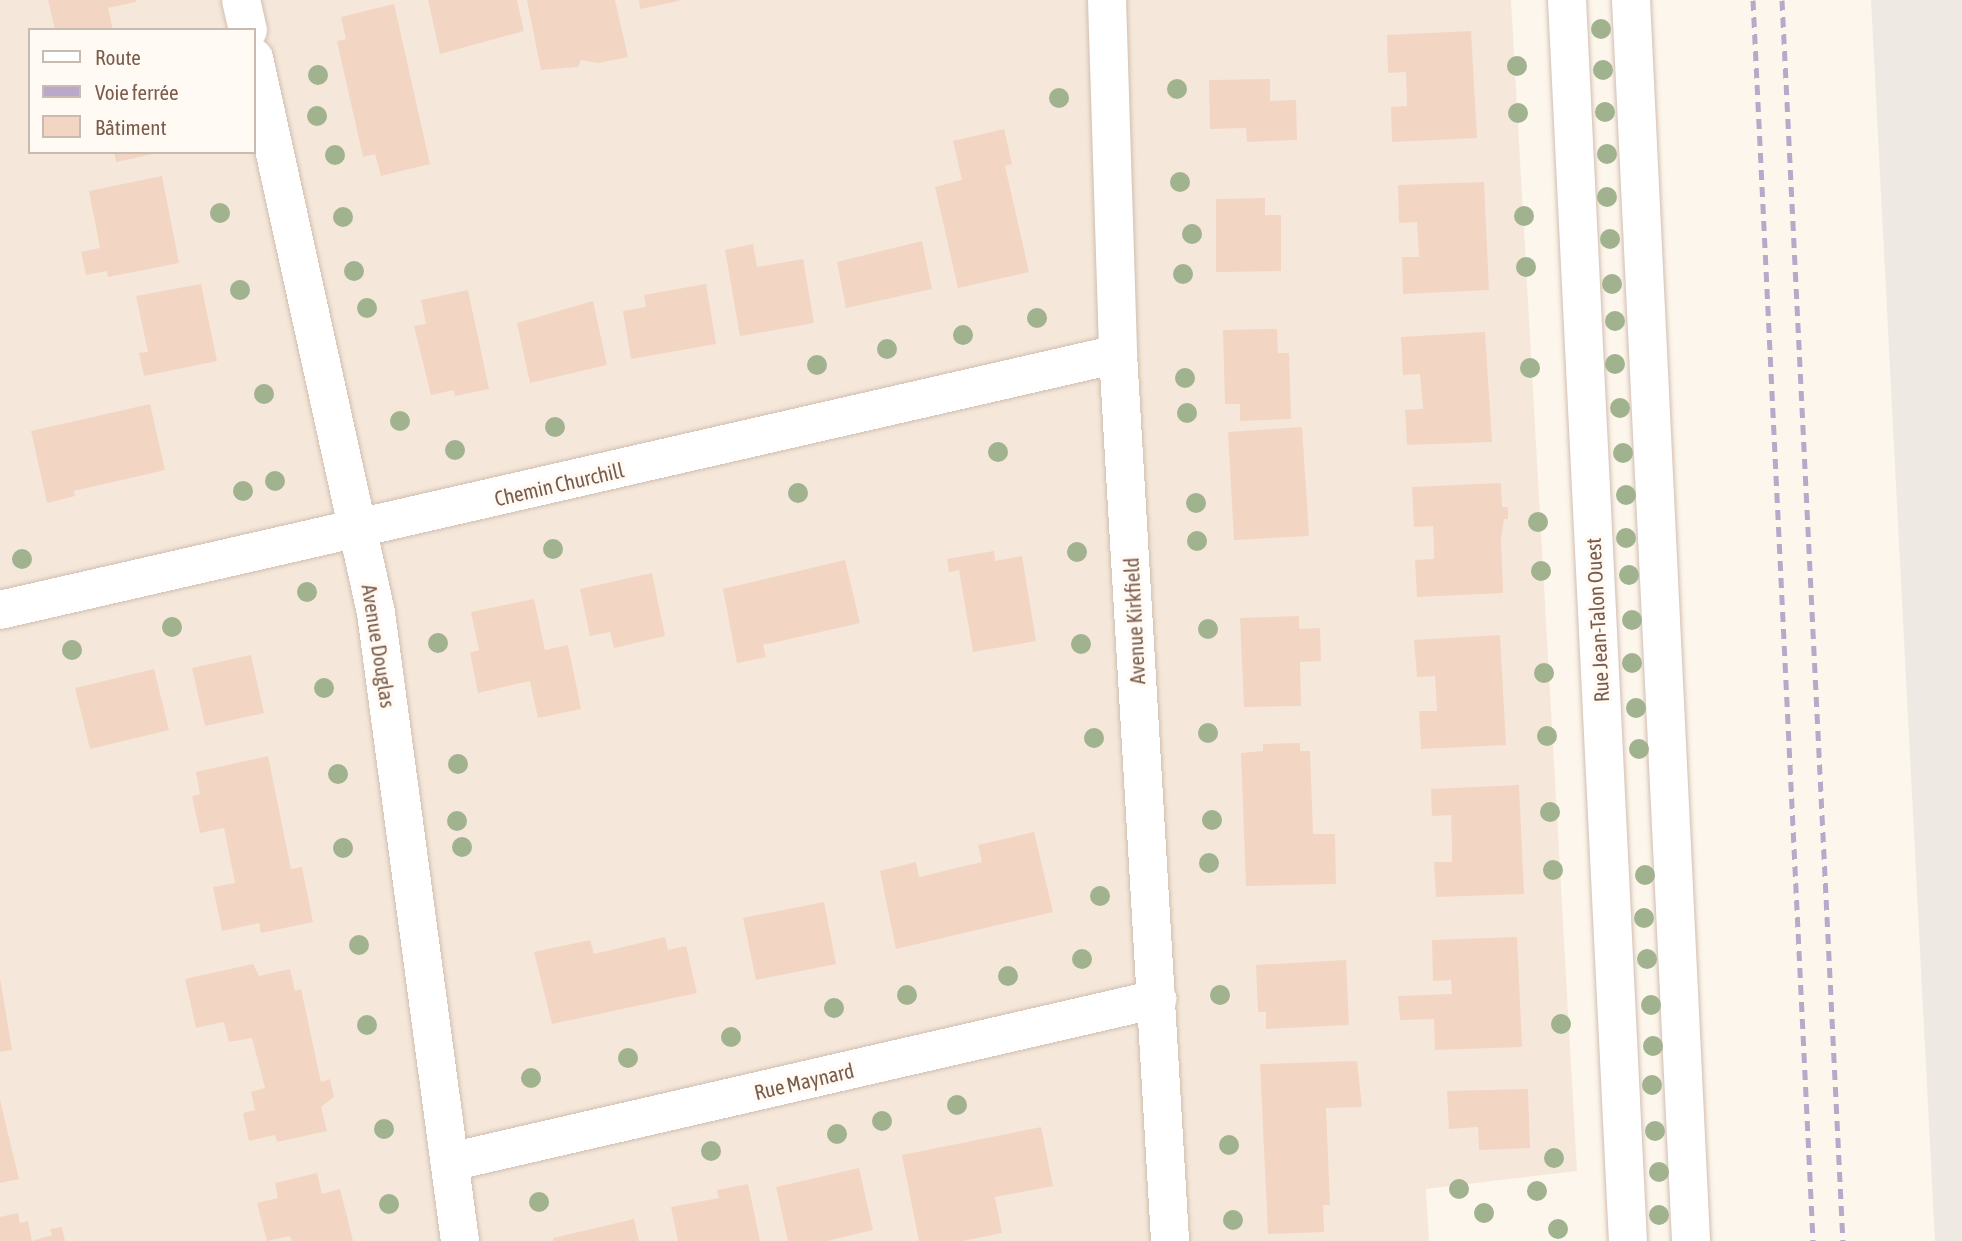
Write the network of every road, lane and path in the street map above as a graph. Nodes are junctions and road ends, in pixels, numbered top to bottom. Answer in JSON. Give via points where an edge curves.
{"nodes":[{"id":1,"x":241,"y":0,"type":"edge"},
{"id":2,"x":1107,"y":0,"type":"edge"},
{"id":3,"x":1567,"y":0,"type":"edge"},
{"id":4,"x":1631,"y":0,"type":"edge"},
{"id":5,"x":248,"y":28,"type":"edge"},
{"id":6,"x":256,"y":67,"type":"edge"},
{"id":7,"x":1118,"y":354,"type":"junction"},
{"id":8,"x":357,"y":531,"type":"junction"},
{"id":9,"x":0,"y":610,"type":"edge"},
{"id":10,"x":1157,"y":999,"type":"junction"},
{"id":11,"x":450,"y":1163,"type":"junction"},
{"id":12,"x":460,"y":1241,"type":"edge"},
{"id":13,"x":1170,"y":1241,"type":"edge"},
{"id":14,"x":1628,"y":1241,"type":"edge"},
{"id":15,"x":1691,"y":1241,"type":"edge"}],
"edges":[{"from":1,"to":5,"type":"street"},
{"from":2,"to":7,"type":"street","name":"Avenue Kirkfield"},
{"from":3,"to":14,"type":"street","name":"Rue Jean-Talon Ouest"},
{"from":4,"to":15,"type":"street"},
{"from":6,"to":8,"type":"street","name":"Avenue Douglas"},
{"from":7,"to":8,"type":"street","name":"Chemin Churchill"},
{"from":7,"to":10,"type":"street","name":"Avenue Kirkfield"},
{"from":8,"to":9,"type":"street","name":"Chemin Churchill"},
{"from":8,"to":11,"type":"street","name":"Avenue Douglas","via":[[376,612]]},
{"from":10,"to":11,"type":"street","name":"Rue Maynard"},
{"from":10,"to":13,"type":"street","name":"Avenue Kirkfield"},
{"from":11,"to":12,"type":"street","name":"Avenue Douglas"}]}
